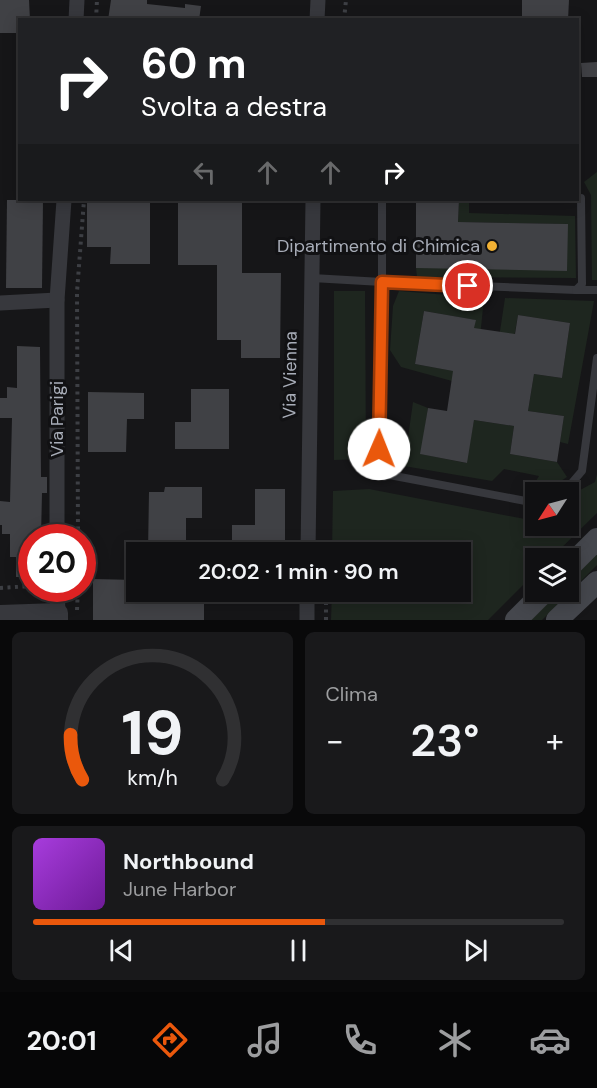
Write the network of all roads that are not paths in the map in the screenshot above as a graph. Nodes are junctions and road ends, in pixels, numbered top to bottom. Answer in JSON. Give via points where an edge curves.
{"nodes":[{"id":1,"x":77,"y":0,"type":"edge"},
{"id":2,"x":318,"y":0,"type":"edge"},
{"id":3,"x":76,"y":18,"type":"edge"},
{"id":4,"x":317,"y":18,"type":"edge"},
{"id":5,"x":579,"y":198,"type":"edge"},
{"id":6,"x":64,"y":201,"type":"edge"},
{"id":7,"x":313,"y":201,"type":"edge"},
{"id":8,"x":382,"y":201,"type":"edge"},
{"id":9,"x":312,"y":278,"type":"junction"},
{"id":10,"x":382,"y":282,"type":"junction"},
{"id":11,"x":576,"y":290,"type":"junction"},
{"id":12,"x":597,"y":290,"type":"edge"},
{"id":13,"x":57,"y":300,"type":"junction"},
{"id":14,"x":0,"y":303,"type":"edge"},
{"id":15,"x":597,"y":358,"type":"edge"},
{"id":16,"x":573,"y":482,"type":"edge"},
{"id":17,"x":525,"y":501,"type":"edge"},
{"id":18,"x":57,"y":524,"type":"edge"},
{"id":19,"x":597,"y":539,"type":"edge"},
{"id":20,"x":308,"y":542,"type":"edge"},
{"id":21,"x":579,"y":556,"type":"edge"},
{"id":22,"x":597,"y":582,"type":"edge"},
{"id":23,"x":60,"y":602,"type":"edge"},
{"id":24,"x":307,"y":602,"type":"edge"},
{"id":25,"x":534,"y":602,"type":"edge"},
{"id":26,"x":4,"y":616,"type":"edge"},
{"id":27,"x":64,"y":618,"type":"edge"},
{"id":28,"x":307,"y":620,"type":"edge"},
{"id":29,"x":516,"y":620,"type":"edge"},
{"id":30,"x":557,"y":620,"type":"edge"}],
"edges":[{"from":1,"to":3,"type":"street"},
{"from":2,"to":4,"type":"street"},
{"from":5,"to":11,"type":"lane","via":[[582,284]]},
{"from":6,"to":13,"type":"street","name":"Via Parigi"},
{"from":7,"to":9,"type":"street","name":"Via Vienna"},
{"from":8,"to":10,"type":"lane"},
{"from":9,"to":10,"type":"lane"},
{"from":9,"to":20,"type":"street","name":"Via Vienna"},
{"from":10,"to":11,"type":"lane"},
{"from":10,"to":17,"type":"lane","via":[[379,473]]},
{"from":11,"to":12,"type":"lane"},
{"from":13,"to":14,"type":"street"},
{"from":13,"to":18,"type":"street","name":"Via Parigi"},
{"from":15,"to":16,"type":"lane","via":[[582,471]]},
{"from":19,"to":21,"type":"main road"},
{"from":22,"to":30,"type":"main road"},
{"from":23,"to":27,"type":"street"},
{"from":24,"to":28,"type":"street"},
{"from":25,"to":29,"type":"main road"},
{"from":26,"to":27,"type":"street"}]}
